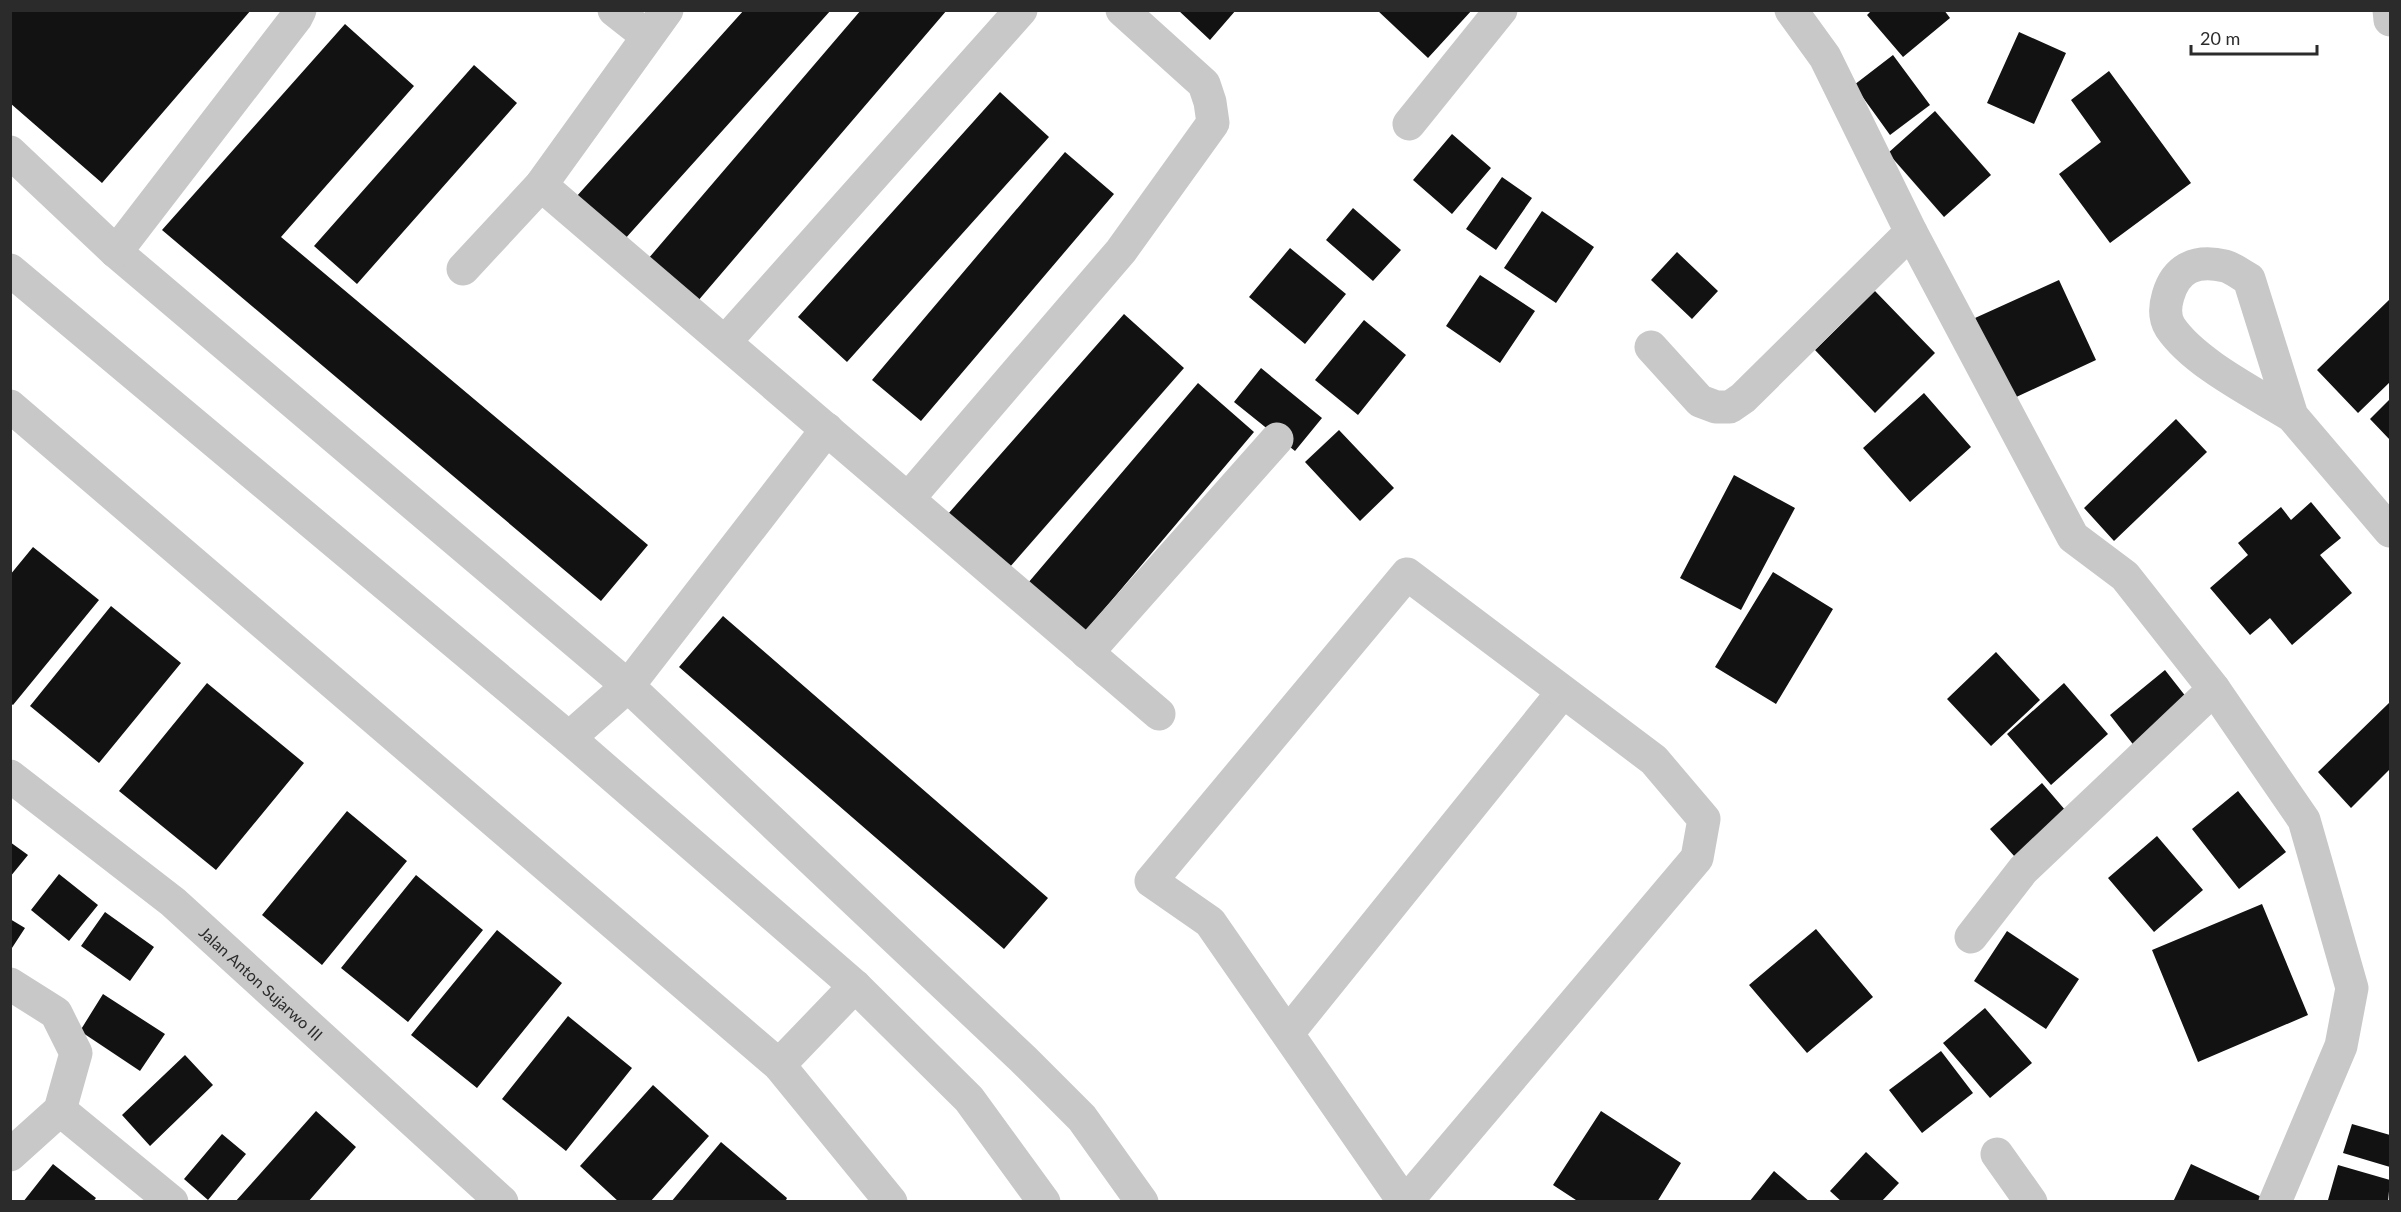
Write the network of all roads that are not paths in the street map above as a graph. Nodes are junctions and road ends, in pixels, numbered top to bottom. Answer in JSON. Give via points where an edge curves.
{"nodes":[{"id":1,"x":300,"y":10,"type":"edge"},
{"id":2,"x":614,"y":10,"type":"edge"},
{"id":3,"x":667,"y":10,"type":"edge"},
{"id":4,"x":1021,"y":10,"type":"edge"},
{"id":5,"x":1122,"y":10,"type":"edge"},
{"id":6,"x":1501,"y":10,"type":"edge"},
{"id":7,"x":1791,"y":10,"type":"edge"},
{"id":8,"x":2389,"y":10,"type":"edge"},
{"id":9,"x":2391,"y":20,"type":"edge"},
{"id":10,"x":647,"y":36,"type":"junction"},
{"id":11,"x":1409,"y":124,"type":"dead end"},
{"id":12,"x":10,"y":152,"type":"edge"},
{"id":13,"x":541,"y":185,"type":"junction"},
{"id":14,"x":1911,"y":232,"type":"junction"},
{"id":15,"x":116,"y":252,"type":"junction"},
{"id":16,"x":463,"y":269,"type":"dead end"},
{"id":17,"x":10,"y":270,"type":"edge"},
{"id":18,"x":725,"y":342,"type":"junction"},
{"id":19,"x":1651,"y":347,"type":"dead end"},
{"id":20,"x":10,"y":406,"type":"edge"},
{"id":21,"x":2292,"y":416,"type":"junction"},
{"id":22,"x":827,"y":429,"type":"junction"},
{"id":23,"x":1277,"y":439,"type":"dead end"},
{"id":24,"x":908,"y":499,"type":"junction"},
{"id":25,"x":2391,"y":531,"type":"edge"},
{"id":26,"x":1087,"y":653,"type":"junction"},
{"id":27,"x":628,"y":686,"type":"junction"},
{"id":28,"x":2214,"y":689,"type":"junction"},
{"id":29,"x":1562,"y":693,"type":"junction"},
{"id":30,"x":1159,"y":714,"type":"dead end"},
{"id":31,"x":569,"y":738,"type":"junction"},
{"id":32,"x":10,"y":776,"type":"edge"},
{"id":33,"x":1971,"y":938,"type":"dead end"},
{"id":34,"x":10,"y":984,"type":"edge"},
{"id":35,"x":855,"y":986,"type":"junction"},
{"id":36,"x":1288,"y":1033,"type":"junction"},
{"id":37,"x":779,"y":1065,"type":"junction"},
{"id":38,"x":60,"y":1110,"type":"junction"},
{"id":39,"x":1997,"y":1154,"type":"dead end"},
{"id":40,"x":10,"y":1155,"type":"edge"},
{"id":41,"x":172,"y":1202,"type":"edge"},
{"id":42,"x":502,"y":1202,"type":"edge"},
{"id":43,"x":891,"y":1202,"type":"edge"},
{"id":44,"x":1044,"y":1202,"type":"edge"},
{"id":45,"x":1142,"y":1202,"type":"edge"},
{"id":46,"x":1405,"y":1202,"type":"edge"},
{"id":47,"x":2031,"y":1202,"type":"edge"},
{"id":48,"x":2275,"y":1202,"type":"edge"}],
"edges":[{"from":1,"to":15,"type":"street"},
{"from":2,"to":10,"type":"street"},
{"from":3,"to":10,"type":"street"},
{"from":4,"to":18,"type":"street"},
{"from":5,"to":24,"type":"street","via":[[1204,84],[1213,123],[1121,251]]},
{"from":6,"to":11,"type":"street"},
{"from":7,"to":14,"type":"street","via":[[1825,57]]},
{"from":8,"to":9,"type":"street"},
{"from":10,"to":13,"type":"street"},
{"from":12,"to":15,"type":"street"},
{"from":13,"to":16,"type":"street"},
{"from":13,"to":18,"type":"street"},
{"from":14,"to":19,"type":"street","via":[[1730,407],[1700,401]]},
{"from":14,"to":28,"type":"street","via":[[2073,537],[2125,576]]},
{"from":15,"to":27,"type":"street"},
{"from":17,"to":31,"type":"street"},
{"from":18,"to":22,"type":"street"},
{"from":20,"to":37,"type":"street"},
{"from":21,"to":21,"type":"street","via":[[2199,358],[2170,327],[2165,314],[2166,299],[2175,276],[2184,269],[2209,264],[2227,266],[2249,279]]},
{"from":21,"to":25,"type":"street"},
{"from":22,"to":24,"type":"street"},
{"from":22,"to":27,"type":"street"},
{"from":23,"to":26,"type":"street"},
{"from":24,"to":26,"type":"street"},
{"from":26,"to":30,"type":"street"},
{"from":27,"to":31,"type":"street"},
{"from":27,"to":45,"type":"street","via":[[1082,1118]]},
{"from":28,"to":33,"type":"street","via":[[2022,870]]},
{"from":28,"to":48,"type":"street","via":[[2304,820],[2352,988],[2341,1046]]},
{"from":29,"to":36,"type":"street"},
{"from":29,"to":36,"type":"street","via":[[1407,574],[1151,881],[1210,922]]},
{"from":29,"to":46,"type":"street","via":[[1654,760],[1704,819],[1697,858]]},
{"from":31,"to":35,"type":"street"},
{"from":32,"to":42,"type":"street","name":"Jalan Anton Sujarwo III","via":[[173,902]]},
{"from":34,"to":38,"type":"street","via":[[56,1013],[76,1053]]},
{"from":35,"to":37,"type":"street"},
{"from":35,"to":44,"type":"street","via":[[969,1099]]},
{"from":36,"to":46,"type":"street"},
{"from":37,"to":43,"type":"street"},
{"from":38,"to":40,"type":"street"},
{"from":38,"to":41,"type":"street"},
{"from":39,"to":47,"type":"street"}]}
